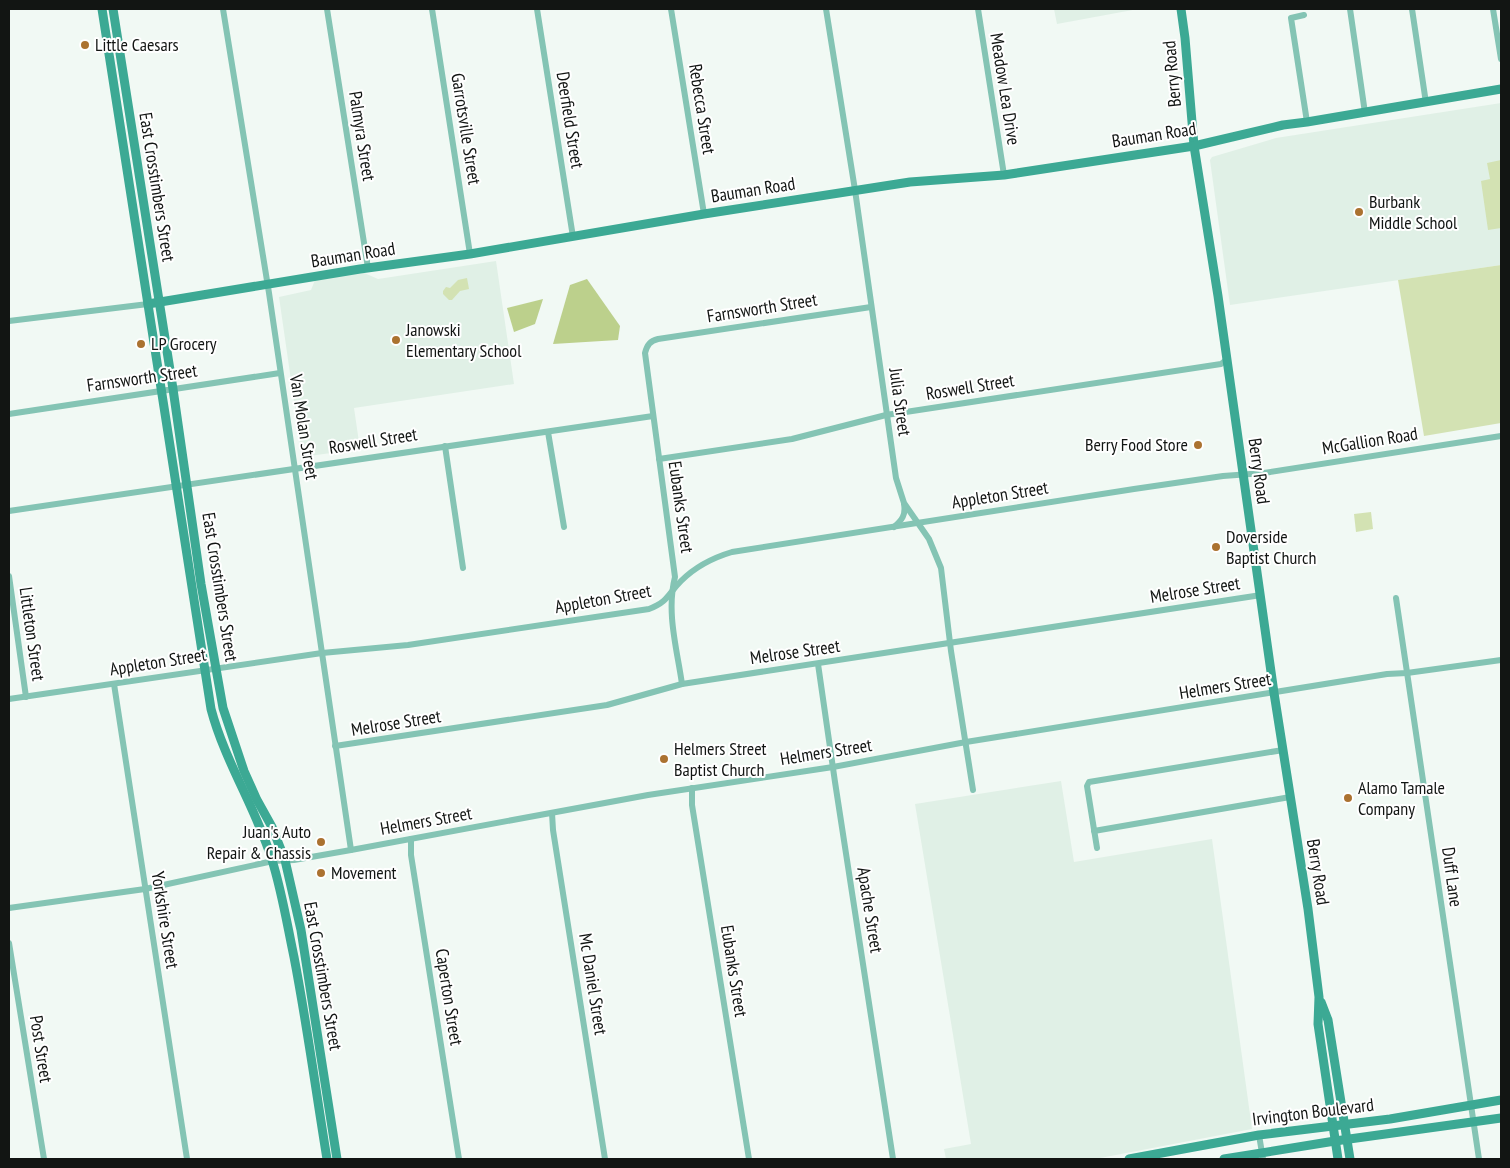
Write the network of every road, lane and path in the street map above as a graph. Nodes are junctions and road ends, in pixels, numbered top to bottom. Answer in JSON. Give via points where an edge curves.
{"nodes":[{"id":1,"x":102,"y":9,"type":"edge"},
{"id":2,"x":113,"y":9,"type":"edge"},
{"id":3,"x":223,"y":9,"type":"edge"},
{"id":4,"x":327,"y":9,"type":"edge"},
{"id":5,"x":432,"y":9,"type":"edge"},
{"id":6,"x":537,"y":9,"type":"edge"},
{"id":7,"x":671,"y":9,"type":"edge"},
{"id":8,"x":826,"y":9,"type":"edge"},
{"id":9,"x":978,"y":9,"type":"edge"},
{"id":10,"x":1181,"y":9,"type":"edge"},
{"id":11,"x":1350,"y":9,"type":"edge"},
{"id":12,"x":1412,"y":9,"type":"edge"},
{"id":13,"x":1493,"y":9,"type":"edge"},
{"id":14,"x":1304,"y":15,"type":"dead end"},
{"id":15,"x":116,"y":31,"type":"junction"},
{"id":16,"x":106,"y":34,"type":"junction"},
{"id":17,"x":1501,"y":60,"type":"edge"},
{"id":18,"x":1501,"y":89,"type":"edge"},
{"id":19,"x":1426,"y":103,"type":"junction"},
{"id":20,"x":1365,"y":113,"type":"junction"},
{"id":21,"x":130,"y":121,"type":"junction"},
{"id":22,"x":120,"y":122,"type":"junction"},
{"id":23,"x":1307,"y":122,"type":"junction"},
{"id":24,"x":1194,"y":146,"type":"junction"},
{"id":25,"x":1004,"y":174,"type":"junction"},
{"id":26,"x":855,"y":190,"type":"junction"},
{"id":27,"x":144,"y":208,"type":"junction"},
{"id":28,"x":134,"y":209,"type":"junction"},
{"id":29,"x":704,"y":214,"type":"junction"},
{"id":30,"x":573,"y":237,"type":"junction"},
{"id":31,"x":470,"y":254,"type":"junction"},
{"id":32,"x":368,"y":268,"type":"junction"},
{"id":33,"x":267,"y":284,"type":"junction"},
{"id":34,"x":159,"y":302,"type":"junction"},
{"id":35,"x":148,"y":304,"type":"junction"},
{"id":36,"x":871,"y":307,"type":"junction"},
{"id":37,"x":9,"y":321,"type":"edge"},
{"id":38,"x":658,"y":339,"type":"joint"},
{"id":39,"x":1226,"y":360,"type":"junction"},
{"id":40,"x":280,"y":373,"type":"junction"},
{"id":41,"x":173,"y":388,"type":"junction"},
{"id":42,"x":161,"y":390,"type":"junction"},
{"id":43,"x":9,"y":414,"type":"edge"},
{"id":44,"x":886,"y":415,"type":"junction"},
{"id":45,"x":653,"y":416,"type":"junction"},
{"id":46,"x":548,"y":432,"type":"junction"},
{"id":47,"x":1501,"y":436,"type":"edge"},
{"id":48,"x":445,"y":446,"type":"junction"},
{"id":49,"x":659,"y":459,"type":"junction"},
{"id":50,"x":295,"y":468,"type":"junction"},
{"id":51,"x":1243,"y":475,"type":"junction"},
{"id":52,"x":188,"y":485,"type":"junction"},
{"id":53,"x":177,"y":487,"type":"junction"},
{"id":54,"x":904,"y":503,"type":"junction"},
{"id":55,"x":9,"y":511,"type":"edge"},
{"id":56,"x":919,"y":523,"type":"junction"},
{"id":57,"x":564,"y":527,"type":"dead end"},
{"id":58,"x":893,"y":527,"type":"junction"},
{"id":59,"x":198,"y":563,"type":"junction"},
{"id":60,"x":188,"y":564,"type":"junction"},
{"id":61,"x":463,"y":568,"type":"dead end"},
{"id":62,"x":9,"y":576,"type":"edge"},
{"id":63,"x":679,"y":579,"type":"junction"},
{"id":64,"x":671,"y":593,"type":"junction"},
{"id":65,"x":1261,"y":595,"type":"junction"},
{"id":66,"x":1396,"y":598,"type":"dead end"},
{"id":67,"x":663,"y":604,"type":"junction"},
{"id":68,"x":670,"y":606,"type":"junction"},
{"id":69,"x":950,"y":643,"type":"junction"},
{"id":70,"x":322,"y":653,"type":"junction"},
{"id":71,"x":1501,"y":660,"type":"edge"},
{"id":72,"x":818,"y":664,"type":"junction"},
{"id":73,"x":216,"y":669,"type":"junction"},
{"id":74,"x":204,"y":671,"type":"junction"},
{"id":75,"x":1407,"y":674,"type":"junction"},
{"id":76,"x":114,"y":684,"type":"junction"},
{"id":77,"x":682,"y":684,"type":"junction"},
{"id":78,"x":1274,"y":693,"type":"junction"},
{"id":79,"x":26,"y":697,"type":"junction"},
{"id":80,"x":9,"y":699,"type":"edge"},
{"id":81,"x":966,"y":742,"type":"junction"},
{"id":82,"x":335,"y":746,"type":"junction"},
{"id":83,"x":1283,"y":750,"type":"junction"},
{"id":84,"x":833,"y":767,"type":"junction"},
{"id":85,"x":244,"y":771,"type":"junction"},
{"id":86,"x":235,"y":776,"type":"junction"},
{"id":87,"x":692,"y":788,"type":"junction"},
{"id":88,"x":972,"y":790,"type":"dead end"},
{"id":89,"x":1290,"y":797,"type":"junction"},
{"id":90,"x":552,"y":812,"type":"junction"},
{"id":91,"x":1094,"y":831,"type":"junction"},
{"id":92,"x":411,"y":839,"type":"junction"},
{"id":93,"x":1097,"y":848,"type":"dead end"},
{"id":94,"x":351,"y":850,"type":"junction"},
{"id":95,"x":285,"y":860,"type":"junction"},
{"id":96,"x":273,"y":862,"type":"junction"},
{"id":97,"x":145,"y":889,"type":"junction"},
{"id":98,"x":9,"y":908,"type":"edge"},
{"id":99,"x":9,"y":943,"type":"edge"},
{"id":100,"x":309,"y":982,"type":"junction"},
{"id":101,"x":299,"y":984,"type":"junction"},
{"id":102,"x":1319,"y":997,"type":"junction"},
{"id":103,"x":314,"y":1074,"type":"junction"},
{"id":104,"x":324,"y":1074,"type":"junction"},
{"id":105,"x":1501,"y":1100,"type":"edge"},
{"id":106,"x":1470,"y":1106,"type":"junction"},
{"id":107,"x":1501,"y":1118,"type":"edge"},
{"id":108,"x":1473,"y":1122,"type":"junction"},
{"id":109,"x":1345,"y":1124,"type":"junction"},
{"id":110,"x":1332,"y":1126,"type":"junction"},
{"id":111,"x":1259,"y":1135,"type":"junction"},
{"id":112,"x":1347,"y":1139,"type":"junction"},
{"id":113,"x":1335,"y":1141,"type":"junction"},
{"id":114,"x":1262,"y":1156,"type":"edge"},
{"id":115,"x":1144,"y":1158,"type":"edge"},
{"id":116,"x":44,"y":1159,"type":"edge"},
{"id":117,"x":187,"y":1159,"type":"edge"},
{"id":118,"x":327,"y":1159,"type":"edge"},
{"id":119,"x":337,"y":1159,"type":"edge"},
{"id":120,"x":459,"y":1159,"type":"edge"},
{"id":121,"x":605,"y":1159,"type":"edge"},
{"id":122,"x":749,"y":1159,"type":"edge"},
{"id":123,"x":893,"y":1159,"type":"edge"},
{"id":124,"x":1129,"y":1159,"type":"edge"},
{"id":125,"x":1224,"y":1159,"type":"edge"},
{"id":126,"x":1338,"y":1159,"type":"edge"},
{"id":127,"x":1350,"y":1159,"type":"edge"},
{"id":128,"x":1479,"y":1159,"type":"edge"}],
"edges":[{"from":1,"to":16,"type":"main road","name":"East Crosstimbers Street"},
{"from":2,"to":15,"type":"main road","name":"East Crosstimbers Street"},
{"from":3,"to":33,"type":"street","name":"Van Molan Street"},
{"from":4,"to":32,"type":"street","name":"Palmyra Street"},
{"from":5,"to":31,"type":"street","name":"Garrotsville Street"},
{"from":6,"to":30,"type":"street","name":"Deerfield Street"},
{"from":7,"to":29,"type":"street","name":"Rebecca Street"},
{"from":8,"to":26,"type":"street","name":"Julia Street"},
{"from":9,"to":25,"type":"street","name":"Meadow Lea Drive"},
{"from":10,"to":24,"type":"main road","name":"Berry Road"},
{"from":11,"to":20,"type":"street"},
{"from":12,"to":19,"type":"street"},
{"from":13,"to":17,"type":"street"},
{"from":14,"to":23,"type":"street","via":[[1291,18]]},
{"from":15,"to":16,"type":"main road"},
{"from":15,"to":21,"type":"main road","name":"East Crosstimbers Street"},
{"from":16,"to":22,"type":"main road","name":"East Crosstimbers Street"},
{"from":18,"to":19,"type":"main road","name":"Bauman Road"},
{"from":19,"to":20,"type":"main road","name":"Bauman Road"},
{"from":20,"to":23,"type":"main road","name":"Bauman Road"},
{"from":21,"to":22,"type":"main road"},
{"from":21,"to":27,"type":"main road","name":"East Crosstimbers Street"},
{"from":22,"to":28,"type":"main road","name":"East Crosstimbers Street"},
{"from":23,"to":24,"type":"main road","name":"Bauman Road","via":[[1283,124]]},
{"from":24,"to":25,"type":"main road","name":"Bauman Road"},
{"from":24,"to":39,"type":"main road","name":"Berry Road"},
{"from":25,"to":26,"type":"main road","name":"Bauman Road"},
{"from":26,"to":29,"type":"main road","name":"Bauman Road"},
{"from":26,"to":36,"type":"street","name":"Julia Street"},
{"from":27,"to":28,"type":"main road"},
{"from":27,"to":34,"type":"main road","name":"East Crosstimbers Street"},
{"from":28,"to":35,"type":"main road","name":"East Crosstimbers Street"},
{"from":29,"to":30,"type":"main road","name":"Bauman Road"},
{"from":30,"to":31,"type":"main road","name":"Bauman Road"},
{"from":31,"to":32,"type":"main road","name":"Bauman Road"},
{"from":32,"to":33,"type":"main road","name":"Bauman Road"},
{"from":33,"to":34,"type":"main road","name":"Bauman Road"},
{"from":33,"to":40,"type":"street","name":"Van Molan Street"},
{"from":34,"to":35,"type":"main road","name":"Bauman Road"},
{"from":34,"to":41,"type":"main road","name":"East Crosstimbers Street"},
{"from":35,"to":37,"type":"street","name":"Bauman Road"},
{"from":35,"to":42,"type":"main road","name":"East Crosstimbers Street"},
{"from":36,"to":38,"type":"street","name":"Farnsworth Street"},
{"from":36,"to":44,"type":"street","name":"Julia Street"},
{"from":38,"to":45,"type":"street","name":"Eubanks Street","via":[[648,345],[645,353]]},
{"from":39,"to":44,"type":"street","name":"Roswell Street","via":[[1221,364]]},
{"from":39,"to":51,"type":"main road","name":"Berry Road"},
{"from":40,"to":41,"type":"street","name":"Farnsworth Street"},
{"from":40,"to":50,"type":"street","name":"Van Molan Street"},
{"from":41,"to":42,"type":"street","name":"Farnsworth Street"},
{"from":41,"to":52,"type":"main road","name":"East Crosstimbers Street"},
{"from":42,"to":43,"type":"street","name":"Farnsworth Street"},
{"from":42,"to":53,"type":"main road","name":"East Crosstimbers Street"},
{"from":44,"to":49,"type":"street","name":"Roswell Street","via":[[792,439]]},
{"from":44,"to":54,"type":"street","name":"Julia Street","via":[[896,478]]},
{"from":45,"to":46,"type":"street","name":"Roswell Street"},
{"from":45,"to":49,"type":"street","name":"Eubanks Street"},
{"from":46,"to":48,"type":"street","name":"Roswell Street"},
{"from":46,"to":57,"type":"street"},
{"from":47,"to":51,"type":"street","name":"McGallion Road"},
{"from":48,"to":50,"type":"street","name":"Roswell Street"},
{"from":48,"to":61,"type":"street"},
{"from":49,"to":63,"type":"street","name":"Eubanks Street"},
{"from":50,"to":52,"type":"street","name":"Roswell Street"},
{"from":50,"to":70,"type":"street","name":"Van Molan Street"},
{"from":51,"to":56,"type":"street","name":"Appleton Street"},
{"from":51,"to":65,"type":"main road","name":"Berry Road"},
{"from":52,"to":53,"type":"street","name":"Roswell Street"},
{"from":52,"to":59,"type":"main road","name":"East Crosstimbers Street"},
{"from":53,"to":55,"type":"street","name":"Roswell Street"},
{"from":53,"to":60,"type":"main road","name":"East Crosstimbers Street"},
{"from":54,"to":56,"type":"street","name":"Julia Street"},
{"from":54,"to":58,"type":"street","via":[[901,521]]},
{"from":56,"to":58,"type":"street","name":"Appleton Street"},
{"from":56,"to":69,"type":"street","name":"Julia Street","via":[[941,568]]},
{"from":58,"to":63,"type":"street","name":"Appleton Street","via":[[732,552],[704,562]]},
{"from":59,"to":60,"type":"main road"},
{"from":59,"to":73,"type":"main road","name":"East Crosstimbers Street"},
{"from":60,"to":74,"type":"main road","name":"East Crosstimbers Street"},
{"from":62,"to":79,"type":"street","name":"Littleton Street"},
{"from":63,"to":64,"type":"street","name":"Appleton Street"},
{"from":64,"to":67,"type":"street","name":"Appleton Street"},
{"from":64,"to":68,"type":"street"},
{"from":65,"to":69,"type":"street","name":"Melrose Street"},
{"from":65,"to":78,"type":"main road","name":"Berry Road"},
{"from":66,"to":75,"type":"street","name":"Duff Lane"},
{"from":67,"to":68,"type":"street"},
{"from":67,"to":70,"type":"street","name":"Appleton Street","via":[[649,609],[418,644]]},
{"from":68,"to":77,"type":"street"},
{"from":69,"to":72,"type":"street","name":"Melrose Street"},
{"from":69,"to":81,"type":"street","name":"Julia Street"},
{"from":70,"to":73,"type":"street","name":"Appleton Street"},
{"from":70,"to":82,"type":"street","name":"Van Molan Street"},
{"from":71,"to":75,"type":"street","name":"Helmers Street"},
{"from":72,"to":77,"type":"street","name":"Melrose Street"},
{"from":72,"to":84,"type":"street","name":"Apache Street"},
{"from":73,"to":74,"type":"street","name":"Appleton Street"},
{"from":73,"to":85,"type":"main road","name":"East Crosstimbers Street","via":[[223,708]]},
{"from":74,"to":76,"type":"street","name":"Appleton Street"},
{"from":74,"to":86,"type":"main road","name":"East Crosstimbers Street","via":[[214,720]]},
{"from":75,"to":78,"type":"street","name":"Helmers Street","via":[[1387,674]]},
{"from":75,"to":106,"type":"street","name":"Duff Lane"},
{"from":76,"to":79,"type":"street","name":"Appleton Street"},
{"from":76,"to":97,"type":"street","name":"Yorkshire Street"},
{"from":77,"to":82,"type":"street","name":"Melrose Street","via":[[607,705]]},
{"from":78,"to":81,"type":"street","name":"Helmers Street"},
{"from":78,"to":83,"type":"main road","name":"Berry Road"},
{"from":79,"to":80,"type":"street","name":"Appleton Street"},
{"from":81,"to":84,"type":"street","name":"Helmers Street"},
{"from":81,"to":88,"type":"street","name":"Julia Street"},
{"from":82,"to":94,"type":"street","name":"Van Molan Street"},
{"from":83,"to":89,"type":"main road","name":"Berry Road"},
{"from":83,"to":91,"type":"street","via":[[1092,781],[1087,786]]},
{"from":84,"to":87,"type":"street","name":"Helmers Street"},
{"from":84,"to":123,"type":"street","name":"Apache Street"},
{"from":85,"to":86,"type":"main road"},
{"from":85,"to":95,"type":"main road","name":"East Crosstimbers Street"},
{"from":86,"to":96,"type":"main road","name":"East Crosstimbers Street"},
{"from":87,"to":90,"type":"street","name":"Helmers Street"},
{"from":87,"to":122,"type":"street","name":"Eubanks Street","via":[[692,805]]},
{"from":89,"to":91,"type":"street"},
{"from":89,"to":102,"type":"main road","name":"Berry Road"},
{"from":90,"to":92,"type":"street","name":"Helmers Street"},
{"from":90,"to":121,"type":"street","name":"Mc Daniel Street"},
{"from":91,"to":93,"type":"street"},
{"from":92,"to":94,"type":"street","name":"Helmers Street"},
{"from":92,"to":120,"type":"street","name":"Caperton Street"},
{"from":94,"to":95,"type":"street","name":"Helmers Street"},
{"from":95,"to":96,"type":"street","name":"Helmers Street"},
{"from":95,"to":100,"type":"main road","name":"East Crosstimbers Street"},
{"from":96,"to":97,"type":"street","name":"Helmers Street"},
{"from":96,"to":101,"type":"main road","name":"East Crosstimbers Street"},
{"from":97,"to":98,"type":"street","name":"Helmers Street"},
{"from":97,"to":117,"type":"street","name":"Yorkshire Street"},
{"from":99,"to":116,"type":"street","name":"Post Street"},
{"from":100,"to":101,"type":"main road"},
{"from":100,"to":104,"type":"main road","name":"East Crosstimbers Street"},
{"from":101,"to":103,"type":"main road","name":"East Crosstimbers Street"},
{"from":102,"to":109,"type":"main road","name":"Berry Road","via":[[1328,1020]]},
{"from":102,"to":110,"type":"main road","name":"Berry Road","via":[[1318,1024]]},
{"from":103,"to":104,"type":"main road"},
{"from":103,"to":118,"type":"main road","name":"East Crosstimbers Street"},
{"from":104,"to":119,"type":"main road","name":"East Crosstimbers Street"},
{"from":105,"to":106,"type":"main road","name":"Irvington Boulevard"},
{"from":106,"to":108,"type":"street","name":"Duff Lane"},
{"from":106,"to":109,"type":"main road","name":"Irvington Boulevard"},
{"from":107,"to":108,"type":"main road","name":"Irvington Boulevard"},
{"from":108,"to":112,"type":"main road","name":"Irvington Boulevard"},
{"from":108,"to":128,"type":"street","name":"Duff Lane"},
{"from":109,"to":110,"type":"main road","name":"Irvington Boulevard"},
{"from":109,"to":112,"type":"main road","name":"Berry Road"},
{"from":110,"to":111,"type":"main road","name":"Irvington Boulevard"},
{"from":110,"to":113,"type":"main road","name":"Berry Road"},
{"from":111,"to":114,"type":"street"},
{"from":111,"to":115,"type":"main road","name":"Irvington Boulevard"},
{"from":112,"to":113,"type":"main road","name":"Irvington Boulevard"},
{"from":112,"to":127,"type":"main road","name":"Berry Road"},
{"from":113,"to":114,"type":"main road","name":"Irvington Boulevard"},
{"from":113,"to":126,"type":"main road","name":"Berry Road"},
{"from":114,"to":125,"type":"main road","name":"Irvington Boulevard"},
{"from":115,"to":124,"type":"main road","name":"Irvington Boulevard"}]}
